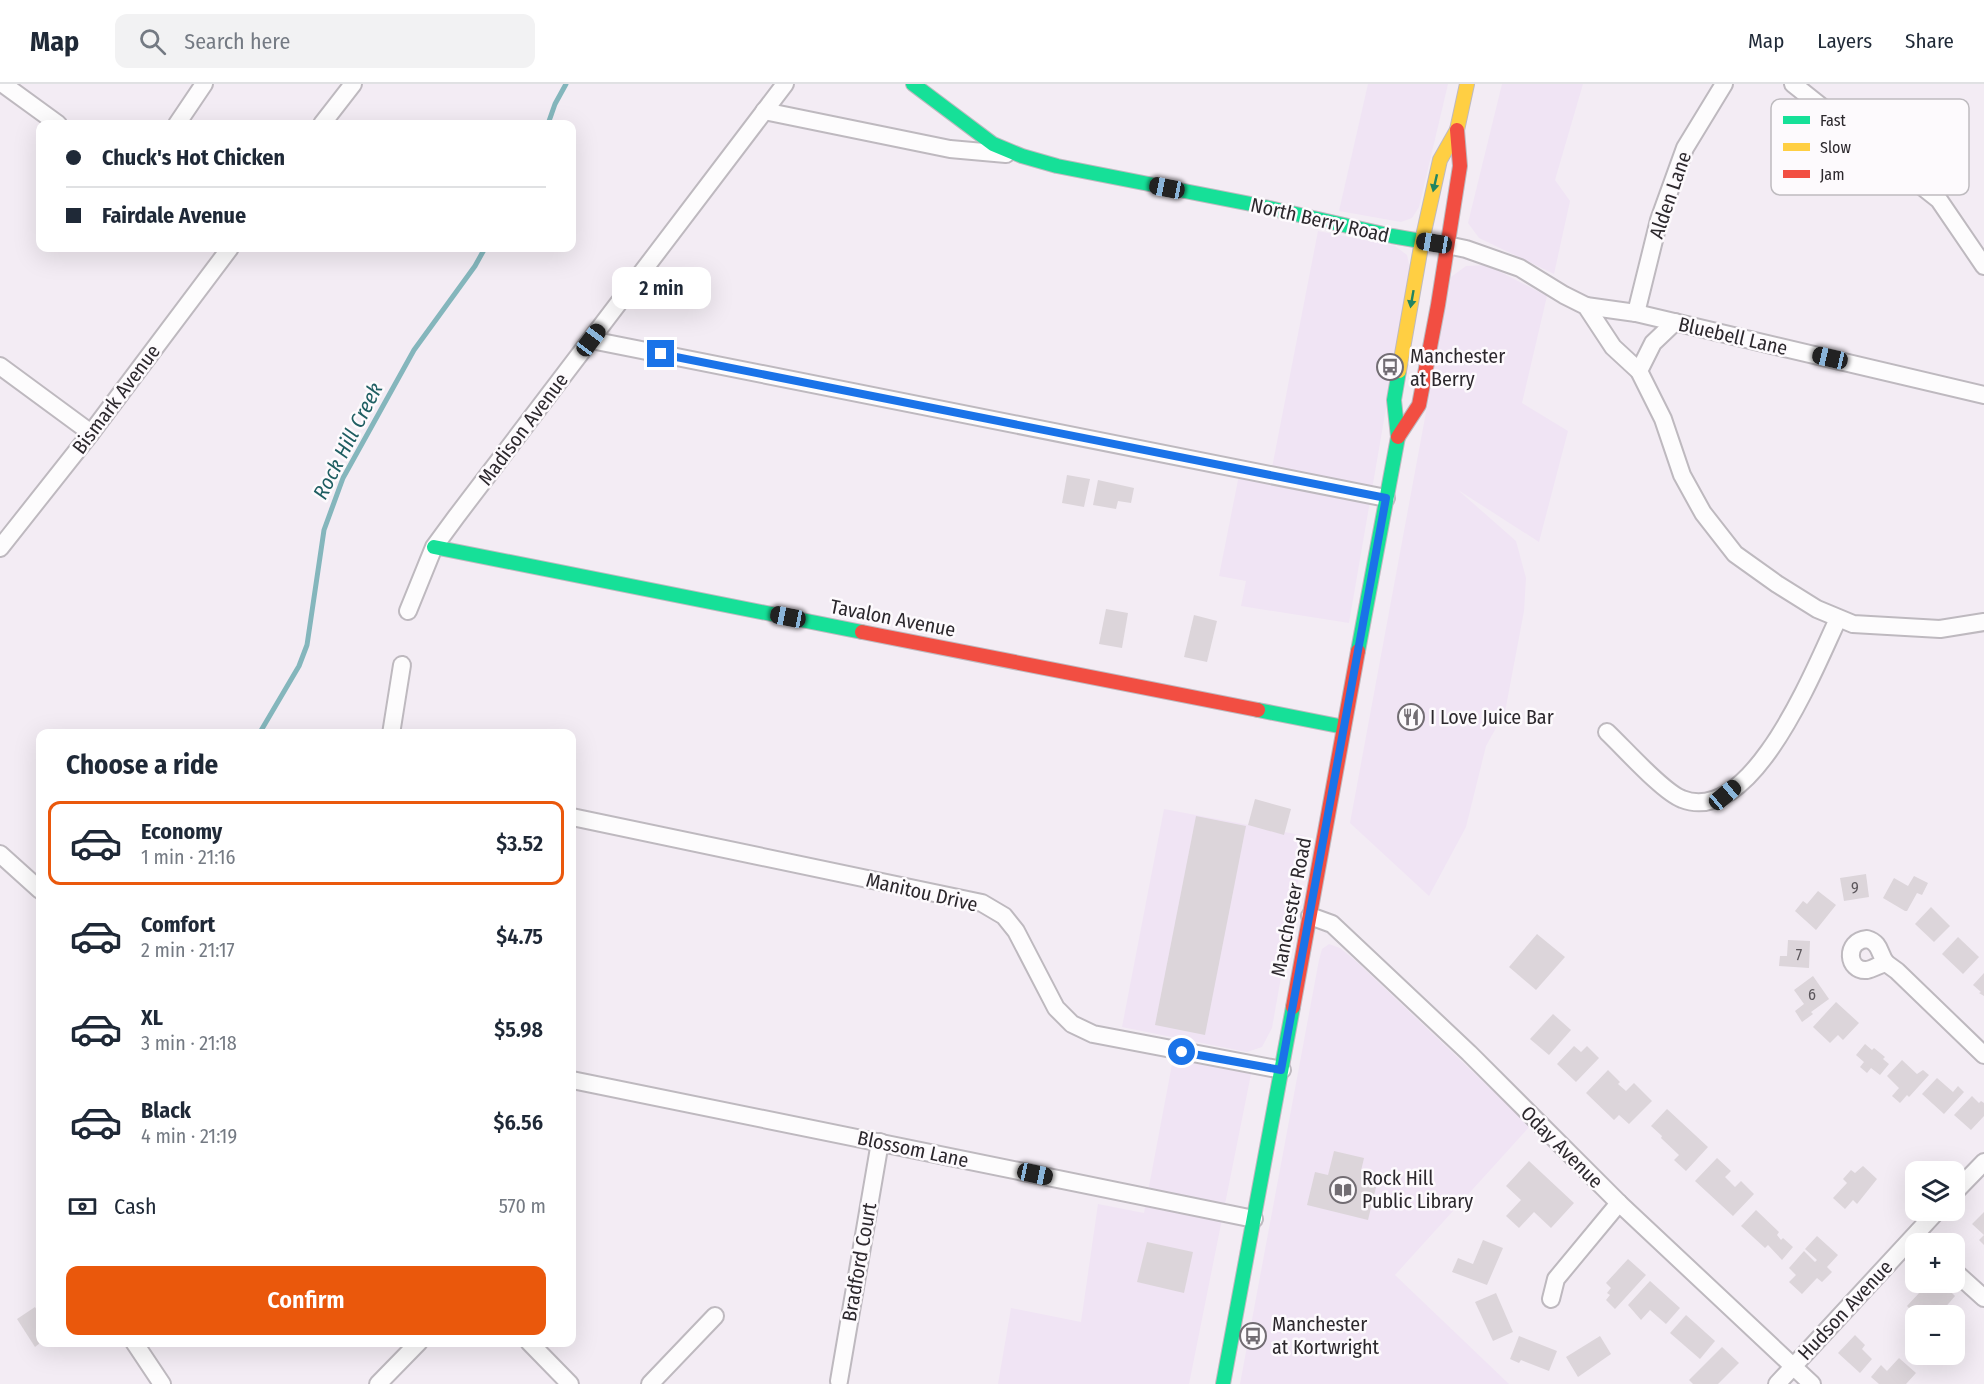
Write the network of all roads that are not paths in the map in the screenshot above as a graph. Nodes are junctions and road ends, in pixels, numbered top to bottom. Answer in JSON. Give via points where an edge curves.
{"nodes":[{"id":1,"x":3,"y":84,"type":"edge"},
{"id":2,"x":204,"y":84,"type":"edge"},
{"id":3,"x":352,"y":84,"type":"edge"},
{"id":4,"x":785,"y":84,"type":"edge"},
{"id":5,"x":913,"y":84,"type":"edge"},
{"id":6,"x":1467,"y":84,"type":"edge"},
{"id":7,"x":1724,"y":84,"type":"edge"},
{"id":8,"x":1793,"y":84,"type":"edge"},
{"id":9,"x":1812,"y":99,"type":"edge"},
{"id":10,"x":764,"y":111,"type":"junction"},
{"id":11,"x":52,"y":120,"type":"edge"},
{"id":12,"x":180,"y":120,"type":"edge"},
{"id":13,"x":325,"y":120,"type":"edge"},
{"id":14,"x":1457,"y":130,"type":"junction"},
{"id":15,"x":1022,"y":156,"type":"junction"},
{"id":16,"x":1934,"y":195,"type":"edge"},
{"id":17,"x":1422,"y":242,"type":"junction"},
{"id":18,"x":1447,"y":245,"type":"junction"},
{"id":19,"x":227,"y":252,"type":"edge"},
{"id":20,"x":1984,"y":266,"type":"edge"},
{"id":21,"x":1586,"y":306,"type":"junction"},
{"id":22,"x":1636,"y":313,"type":"junction"},
{"id":23,"x":1675,"y":322,"type":"junction"},
{"id":24,"x":591,"y":340,"type":"junction"},
{"id":25,"x":0,"y":366,"type":"edge"},
{"id":26,"x":1639,"y":371,"type":"junction"},
{"id":27,"x":1984,"y":394,"type":"edge"},
{"id":28,"x":91,"y":433,"type":"junction"},
{"id":29,"x":1398,"y":437,"type":"junction"},
{"id":30,"x":1386,"y":498,"type":"junction"},
{"id":31,"x":434,"y":547,"type":"junction"},
{"id":32,"x":0,"y":548,"type":"edge"},
{"id":33,"x":408,"y":611,"type":"dead end"},
{"id":34,"x":1838,"y":619,"type":"junction"},
{"id":35,"x":1984,"y":622,"type":"edge"},
{"id":36,"x":402,"y":665,"type":"dead end"},
{"id":37,"x":1344,"y":726,"type":"junction"},
{"id":38,"x":392,"y":729,"type":"edge"},
{"id":39,"x":1607,"y":732,"type":"dead end"},
{"id":40,"x":576,"y":818,"type":"edge"},
{"id":41,"x":0,"y":854,"type":"edge"},
{"id":42,"x":36,"y":886,"type":"edge"},
{"id":43,"x":1310,"y":916,"type":"junction"},
{"id":44,"x":1886,"y":963,"type":"dead end"},
{"id":45,"x":1984,"y":1055,"type":"edge"},
{"id":46,"x":1281,"y":1070,"type":"junction"},
{"id":47,"x":576,"y":1081,"type":"edge"},
{"id":48,"x":880,"y":1142,"type":"junction"},
{"id":49,"x":1984,"y":1162,"type":"edge"},
{"id":50,"x":1965,"y":1182,"type":"edge"},
{"id":51,"x":1619,"y":1203,"type":"junction"},
{"id":52,"x":1254,"y":1218,"type":"junction"},
{"id":53,"x":1905,"y":1254,"type":"edge"},
{"id":54,"x":1965,"y":1281,"type":"edge"},
{"id":55,"x":1984,"y":1298,"type":"edge"},
{"id":56,"x":1551,"y":1299,"type":"dead end"},
{"id":57,"x":715,"y":1316,"type":"dead end"},
{"id":58,"x":137,"y":1347,"type":"edge"},
{"id":59,"x":414,"y":1347,"type":"edge"},
{"id":60,"x":534,"y":1347,"type":"edge"},
{"id":61,"x":1793,"y":1366,"type":"junction"},
{"id":62,"x":839,"y":1381,"type":"dead end"},
{"id":63,"x":162,"y":1384,"type":"edge"},
{"id":64,"x":378,"y":1384,"type":"edge"},
{"id":65,"x":570,"y":1384,"type":"edge"},
{"id":66,"x":650,"y":1384,"type":"edge"},
{"id":67,"x":1223,"y":1384,"type":"edge"},
{"id":68,"x":1777,"y":1384,"type":"edge"},
{"id":69,"x":1812,"y":1384,"type":"edge"}],
"edges":[{"from":1,"to":11,"type":"street"},
{"from":2,"to":12,"type":"street"},
{"from":3,"to":13,"type":"street"},
{"from":4,"to":10,"type":"street","name":"Madison Avenue"},
{"from":5,"to":15,"type":"main road","name":"North Berry Road","via":[[993,144]]},
{"from":6,"to":14,"type":"main road","name":"Manchester Road"},
{"from":7,"to":22,"type":"street","name":"Alden Lane","via":[[1685,148],[1659,220]]},
{"from":8,"to":9,"type":"street"},
{"from":10,"to":15,"type":"street","name":"North Berry Road","via":[[950,149]]},
{"from":10,"to":24,"type":"street","name":"Madison Avenue"},
{"from":14,"to":17,"type":"main road","name":"Manchester Road","one_way":true,"via":[[1440,160]]},
{"from":14,"to":18,"type":"main road","name":"Manchester Road","via":[[1460,166]]},
{"from":15,"to":17,"type":"main road","name":"North Berry Road"},
{"from":16,"to":20,"type":"street"},
{"from":17,"to":18,"type":"main road","name":"North Berry Road"},
{"from":17,"to":29,"type":"main road","name":"Manchester Road","one_way":true,"via":[[1394,400]]},
{"from":18,"to":21,"type":"street","name":"North Berry Road","via":[[1520,268]]},
{"from":18,"to":29,"type":"main road","name":"Manchester Road","via":[[1419,405]]},
{"from":19,"to":28,"type":"street","name":"Bismark Avenue"},
{"from":21,"to":22,"type":"street","name":"Bluebell Lane"},
{"from":21,"to":26,"type":"street","name":"North Berry Road","via":[[1613,347]]},
{"from":22,"to":23,"type":"street","name":"Bluebell Lane"},
{"from":23,"to":26,"type":"street","via":[[1653,343]]},
{"from":23,"to":27,"type":"street","name":"Bluebell Lane"},
{"from":24,"to":30,"type":"street"},
{"from":24,"to":31,"type":"street","name":"Madison Avenue"},
{"from":25,"to":28,"type":"street"},
{"from":26,"to":34,"type":"street","name":"North Berry Road","via":[[1663,419],[1682,475],[1703,513],[1735,554]]},
{"from":28,"to":32,"type":"street","name":"Bismark Avenue"},
{"from":29,"to":30,"type":"main road","name":"Manchester Road"},
{"from":30,"to":37,"type":"main road","name":"Manchester Road"},
{"from":31,"to":33,"type":"street","name":"Madison Avenue"},
{"from":31,"to":37,"type":"main road","name":"Tavalon Avenue"},
{"from":34,"to":35,"type":"street","name":"North Berry Road","via":[[1853,624],[1940,629]]},
{"from":34,"to":39,"type":"street","via":[[1787,724],[1754,770],[1725,795],[1704,803],[1678,798]]},
{"from":36,"to":38,"type":"street"},
{"from":37,"to":43,"type":"main road","name":"Manchester Road"},
{"from":40,"to":46,"type":"street","name":"Manitou Drive","via":[[982,903],[1004,916],[1016,931],[1056,1008],[1072,1024],[1093,1034]]},
{"from":41,"to":42,"type":"street"},
{"from":43,"to":46,"type":"main road","name":"Manchester Road"},
{"from":43,"to":51,"type":"street","name":"Oday Avenue","via":[[1332,924]]},
{"from":44,"to":45,"type":"street"},
{"from":46,"to":52,"type":"main road","name":"Manchester Road"},
{"from":47,"to":48,"type":"street","name":"Blossom Lane"},
{"from":48,"to":52,"type":"street","name":"Blossom Lane"},
{"from":48,"to":62,"type":"street","name":"Bradford Court"},
{"from":49,"to":50,"type":"street"},
{"from":51,"to":56,"type":"street","via":[[1556,1279]]},
{"from":51,"to":61,"type":"street","name":"Oday Avenue"},
{"from":52,"to":67,"type":"main road","name":"Manchester Road"},
{"from":53,"to":61,"type":"street","name":"Hudson Avenue"},
{"from":54,"to":55,"type":"street"},
{"from":57,"to":66,"type":"street"},
{"from":58,"to":63,"type":"street"},
{"from":59,"to":64,"type":"street"},
{"from":60,"to":65,"type":"street"},
{"from":61,"to":68,"type":"street","name":"Hudson Avenue"},
{"from":61,"to":69,"type":"street","name":"Oday Avenue"}]}
